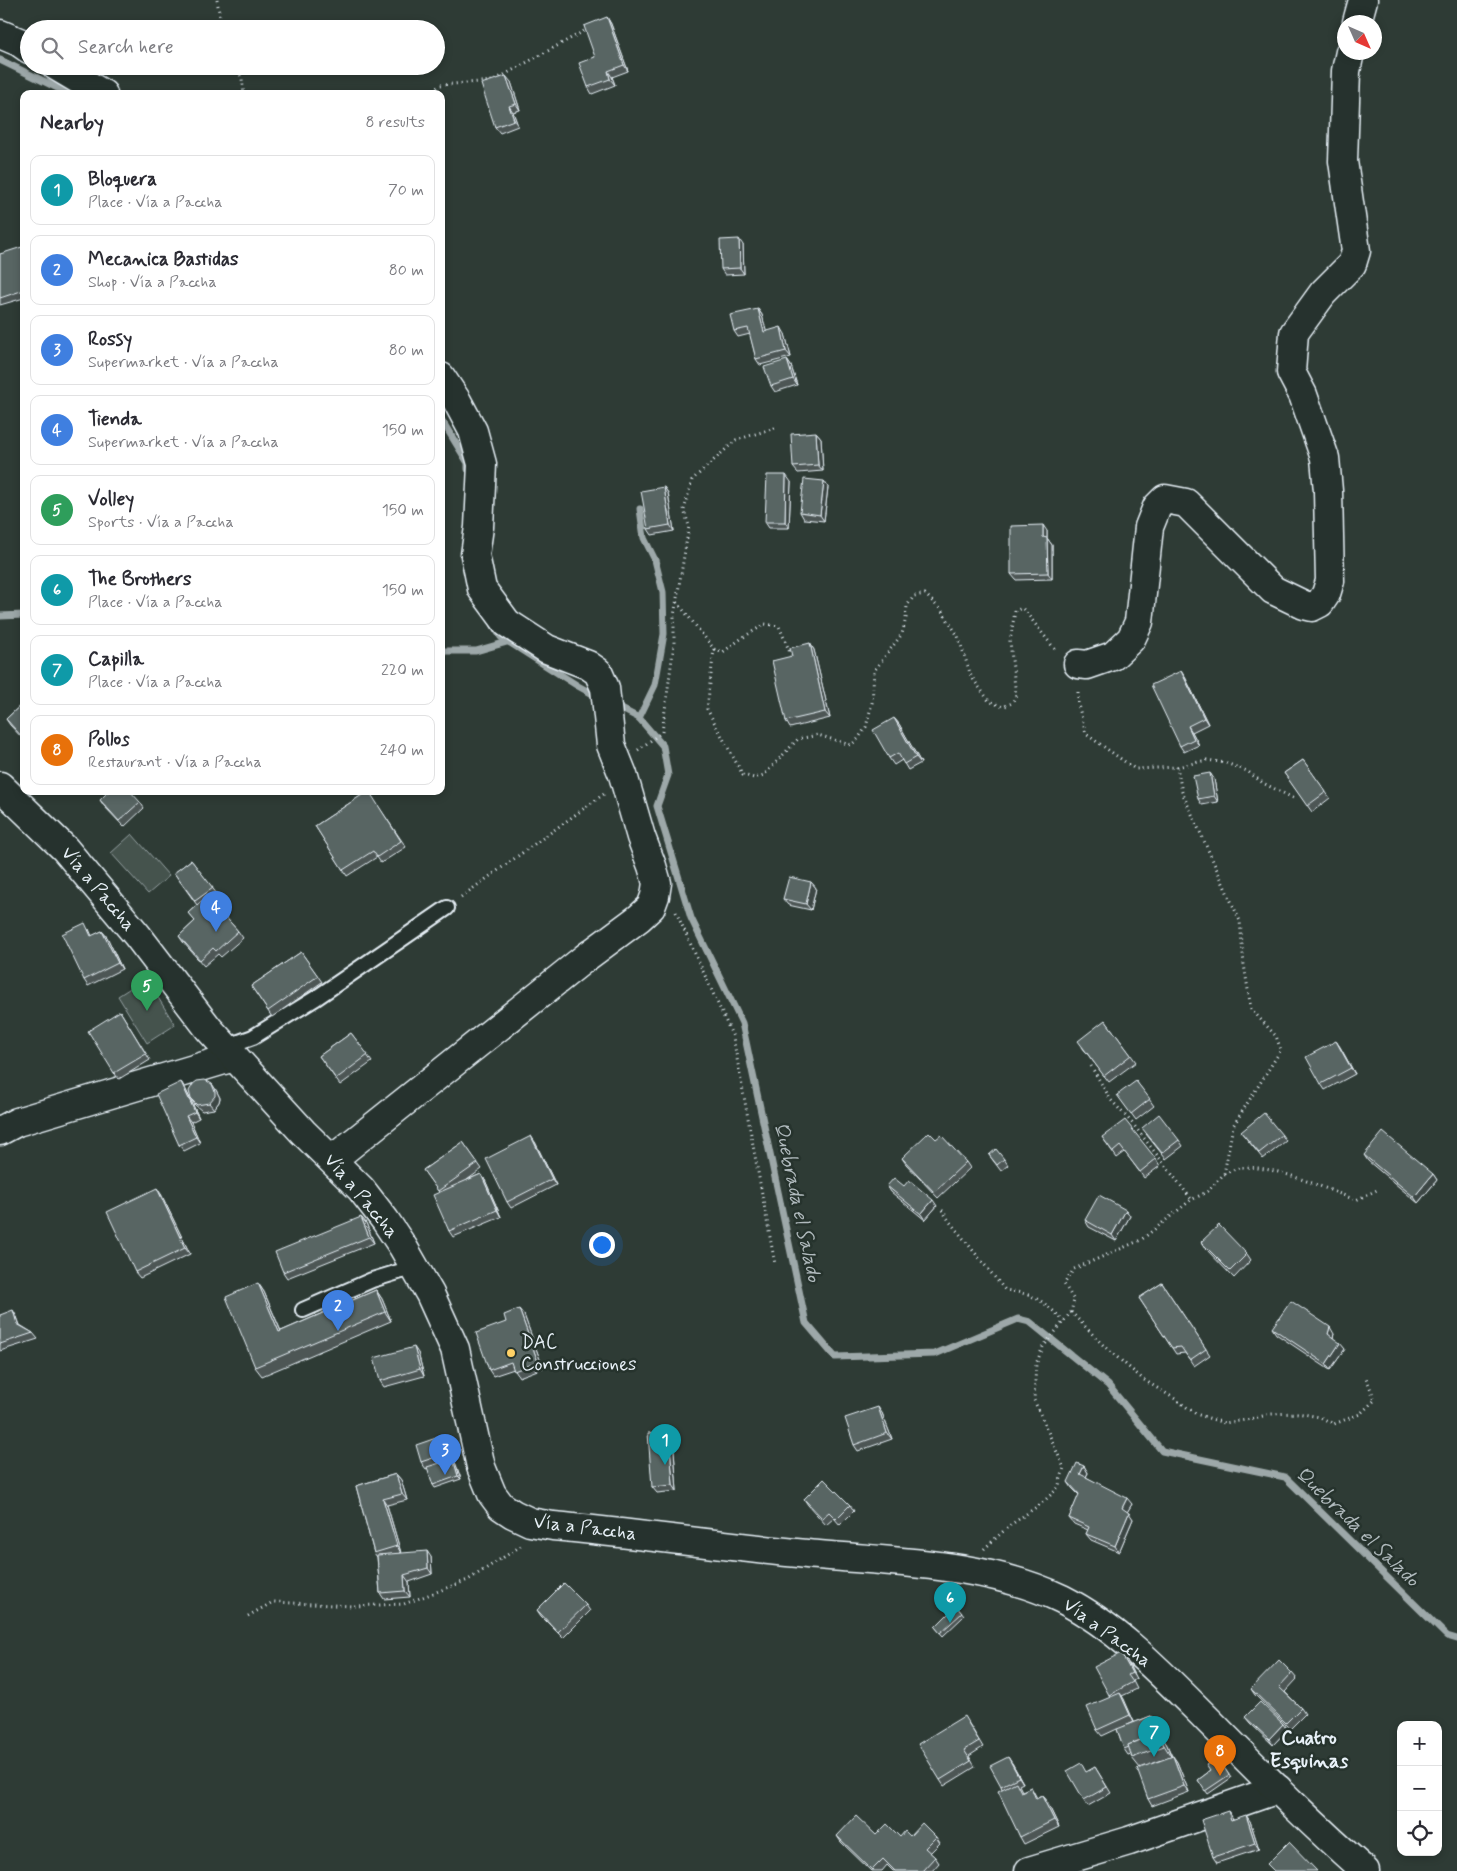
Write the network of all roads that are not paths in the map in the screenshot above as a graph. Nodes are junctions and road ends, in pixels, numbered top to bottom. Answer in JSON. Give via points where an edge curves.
{"nodes":[{"id":1,"x":1363,"y":0,"type":"edge"},
{"id":2,"x":1359,"y":15,"type":"edge"},
{"id":3,"x":0,"y":34,"type":"edge"},
{"id":4,"x":20,"y":43,"type":"edge"},
{"id":5,"x":1348,"y":60,"type":"edge"},
{"id":6,"x":71,"y":75,"type":"edge"},
{"id":7,"x":96,"y":90,"type":"edge"},
{"id":8,"x":445,"y":383,"type":"edge"},
{"id":9,"x":1078,"y":664,"type":"road end"},
{"id":10,"x":0,"y":786,"type":"edge"},
{"id":11,"x":447,"y":908,"type":"road end"},
{"id":12,"x":230,"y":1052,"type":"junction"},
{"id":13,"x":0,"y":1130,"type":"edge"},
{"id":14,"x":333,"y":1159,"type":"junction"},
{"id":15,"x":415,"y":1267,"type":"junction"},
{"id":16,"x":303,"y":1310,"type":"dead end"},
{"id":17,"x":1278,"y":1789,"type":"junction"},
{"id":18,"x":1029,"y":1871,"type":"edge"},
{"id":19,"x":1366,"y":1871,"type":"edge"}],
"edges":[{"from":1,"to":2,"type":"street"},
{"from":3,"to":4,"type":"street"},
{"from":5,"to":9,"type":"street","via":[[1344,161],[1356,251],[1352,264],[1323,293],[1294,333],[1291,372],[1303,395],[1324,458],[1330,558],[1330,581],[1326,594],[1320,603],[1312,606],[1273,590],[1186,503],[1164,500],[1157,507],[1149,527],[1139,622],[1131,639],[1113,656],[1088,665]]},
{"from":6,"to":7,"type":"street"},
{"from":8,"to":14,"type":"street","via":[[473,431],[482,464],[475,555],[482,589],[507,623],[546,649],[598,672],[605,688],[611,745],[657,883],[656,896],[651,907],[639,918]]},
{"from":10,"to":12,"type":"street","name":"Vía a Paccha","via":[[65,849]]},
{"from":11,"to":12,"type":"lane","via":[[316,998]]},
{"from":12,"to":13,"type":"street"},
{"from":12,"to":14,"type":"street","name":"Vía a Paccha"},
{"from":14,"to":15,"type":"street","name":"Vía a Paccha","via":[[385,1220]]},
{"from":15,"to":16,"type":"lane","via":[[372,1280]]},
{"from":15,"to":17,"type":"street","name":"Vía a Paccha","via":[[455,1349],[481,1467],[488,1485],[501,1506],[513,1514],[530,1522],[553,1526],[915,1564],[1022,1583],[1062,1600],[1103,1625],[1158,1670]]},
{"from":17,"to":18,"type":"street","via":[[1129,1841]]},
{"from":17,"to":19,"type":"street","name":"Vía a Paccha"}]}
